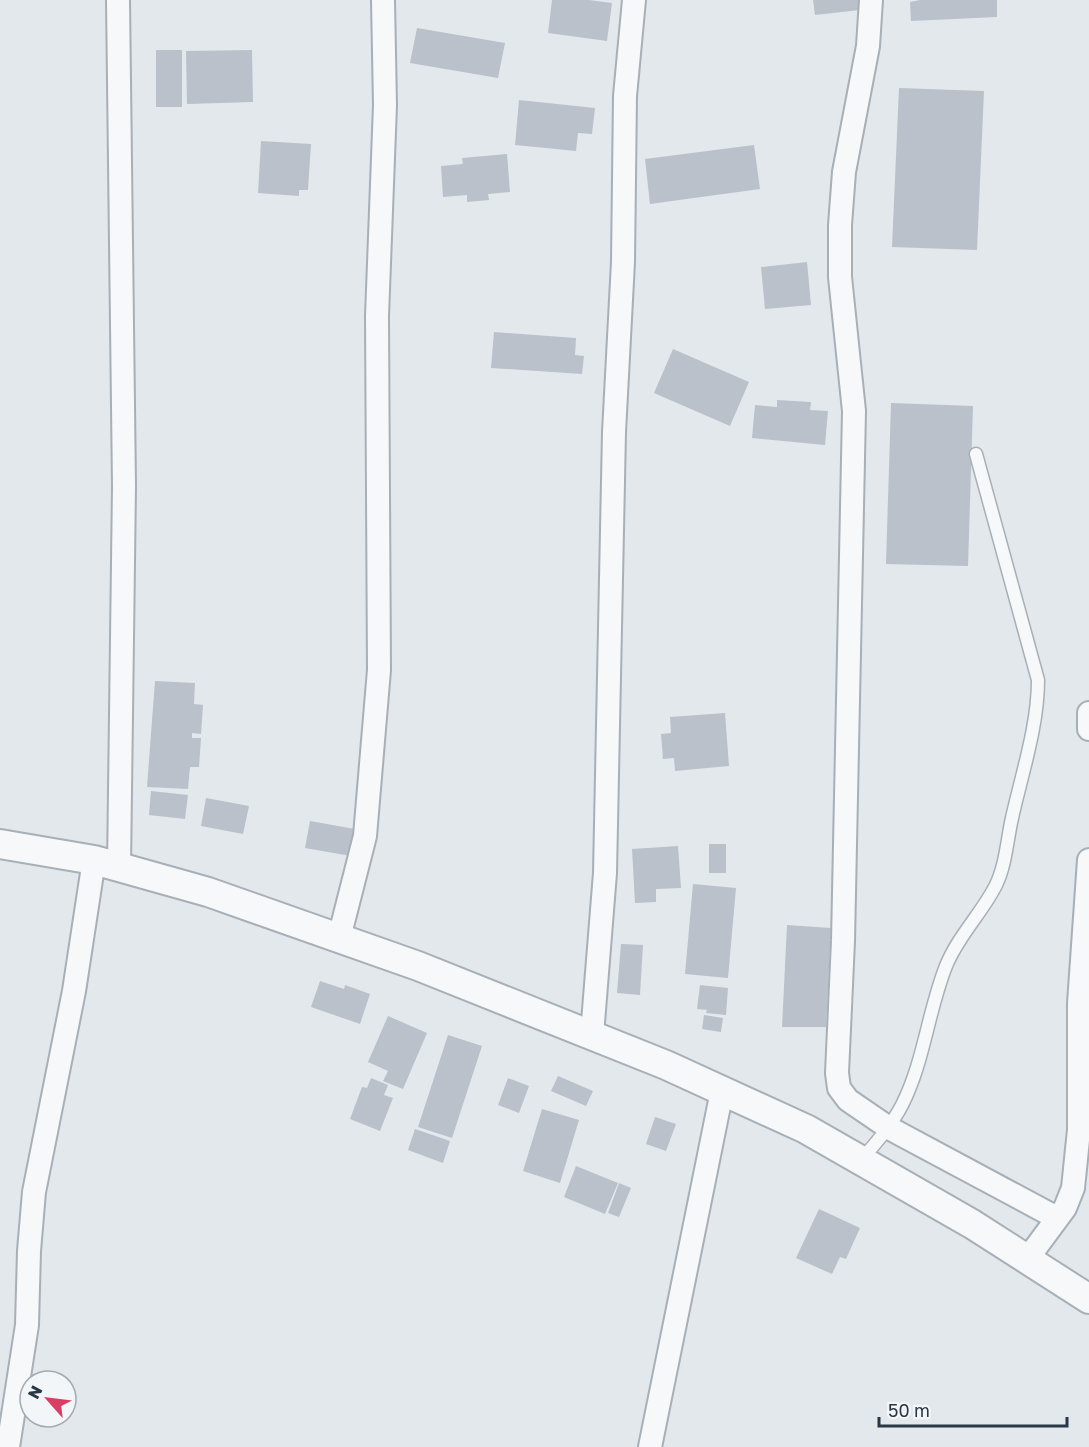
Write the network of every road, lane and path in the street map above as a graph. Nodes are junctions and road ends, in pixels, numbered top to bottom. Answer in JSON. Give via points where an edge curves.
{"nodes":[{"id":1,"x":118,"y":0,"type":"edge"},
{"id":2,"x":383,"y":0,"type":"edge"},
{"id":3,"x":634,"y":0,"type":"edge"},
{"id":4,"x":871,"y":0,"type":"edge"},
{"id":5,"x":976,"y":454,"type":"dead end"},
{"id":6,"x":1089,"y":713,"type":"edge"},
{"id":7,"x":1089,"y":729,"type":"edge"},
{"id":8,"x":0,"y":844,"type":"edge"},
{"id":9,"x":1089,"y":860,"type":"edge"},
{"id":10,"x":106,"y":863,"type":"junction"},
{"id":11,"x":339,"y":938,"type":"junction"},
{"id":12,"x":592,"y":1035,"type":"junction"},
{"id":13,"x":723,"y":1091,"type":"junction"},
{"id":14,"x":889,"y":1128,"type":"junction"},
{"id":15,"x":861,"y":1160,"type":"junction"},
{"id":16,"x":1058,"y":1218,"type":"junction"},
{"id":17,"x":1028,"y":1258,"type":"junction"},
{"id":18,"x":1089,"y":1299,"type":"edge"},
{"id":19,"x":8,"y":1447,"type":"edge"},
{"id":20,"x":650,"y":1447,"type":"edge"}],
"edges":[{"from":1,"to":10,"type":"street","via":[[124,474]]},
{"from":2,"to":11,"type":"street","via":[[385,105],[377,316],[379,670],[365,836]]},
{"from":3,"to":12,"type":"street","via":[[625,96],[605,873]]},
{"from":4,"to":14,"type":"street","via":[[868,46],[844,172],[840,225],[840,278],[854,411],[837,1073],[839,1088],[848,1100]]},
{"from":5,"to":14,"type":"lane","via":[[1038,680],[1038,706],[996,883],[947,963],[914,1075]]},
{"from":6,"to":7,"type":"street"},
{"from":8,"to":10,"type":"street"},
{"from":9,"to":16,"type":"street","via":[[1079,1003],[1079,1130],[1073,1188]]},
{"from":10,"to":11,"type":"street","via":[[208,892]]},
{"from":10,"to":19,"type":"street","via":[[74,991],[34,1192],[27,1325]]},
{"from":11,"to":12,"type":"street"},
{"from":12,"to":13,"type":"street"},
{"from":13,"to":15,"type":"street","via":[[806,1129]]},
{"from":13,"to":20,"type":"street"},
{"from":14,"to":15,"type":"lane"},
{"from":14,"to":16,"type":"street"},
{"from":15,"to":17,"type":"street"},
{"from":16,"to":17,"type":"street"},
{"from":17,"to":18,"type":"street"}]}
